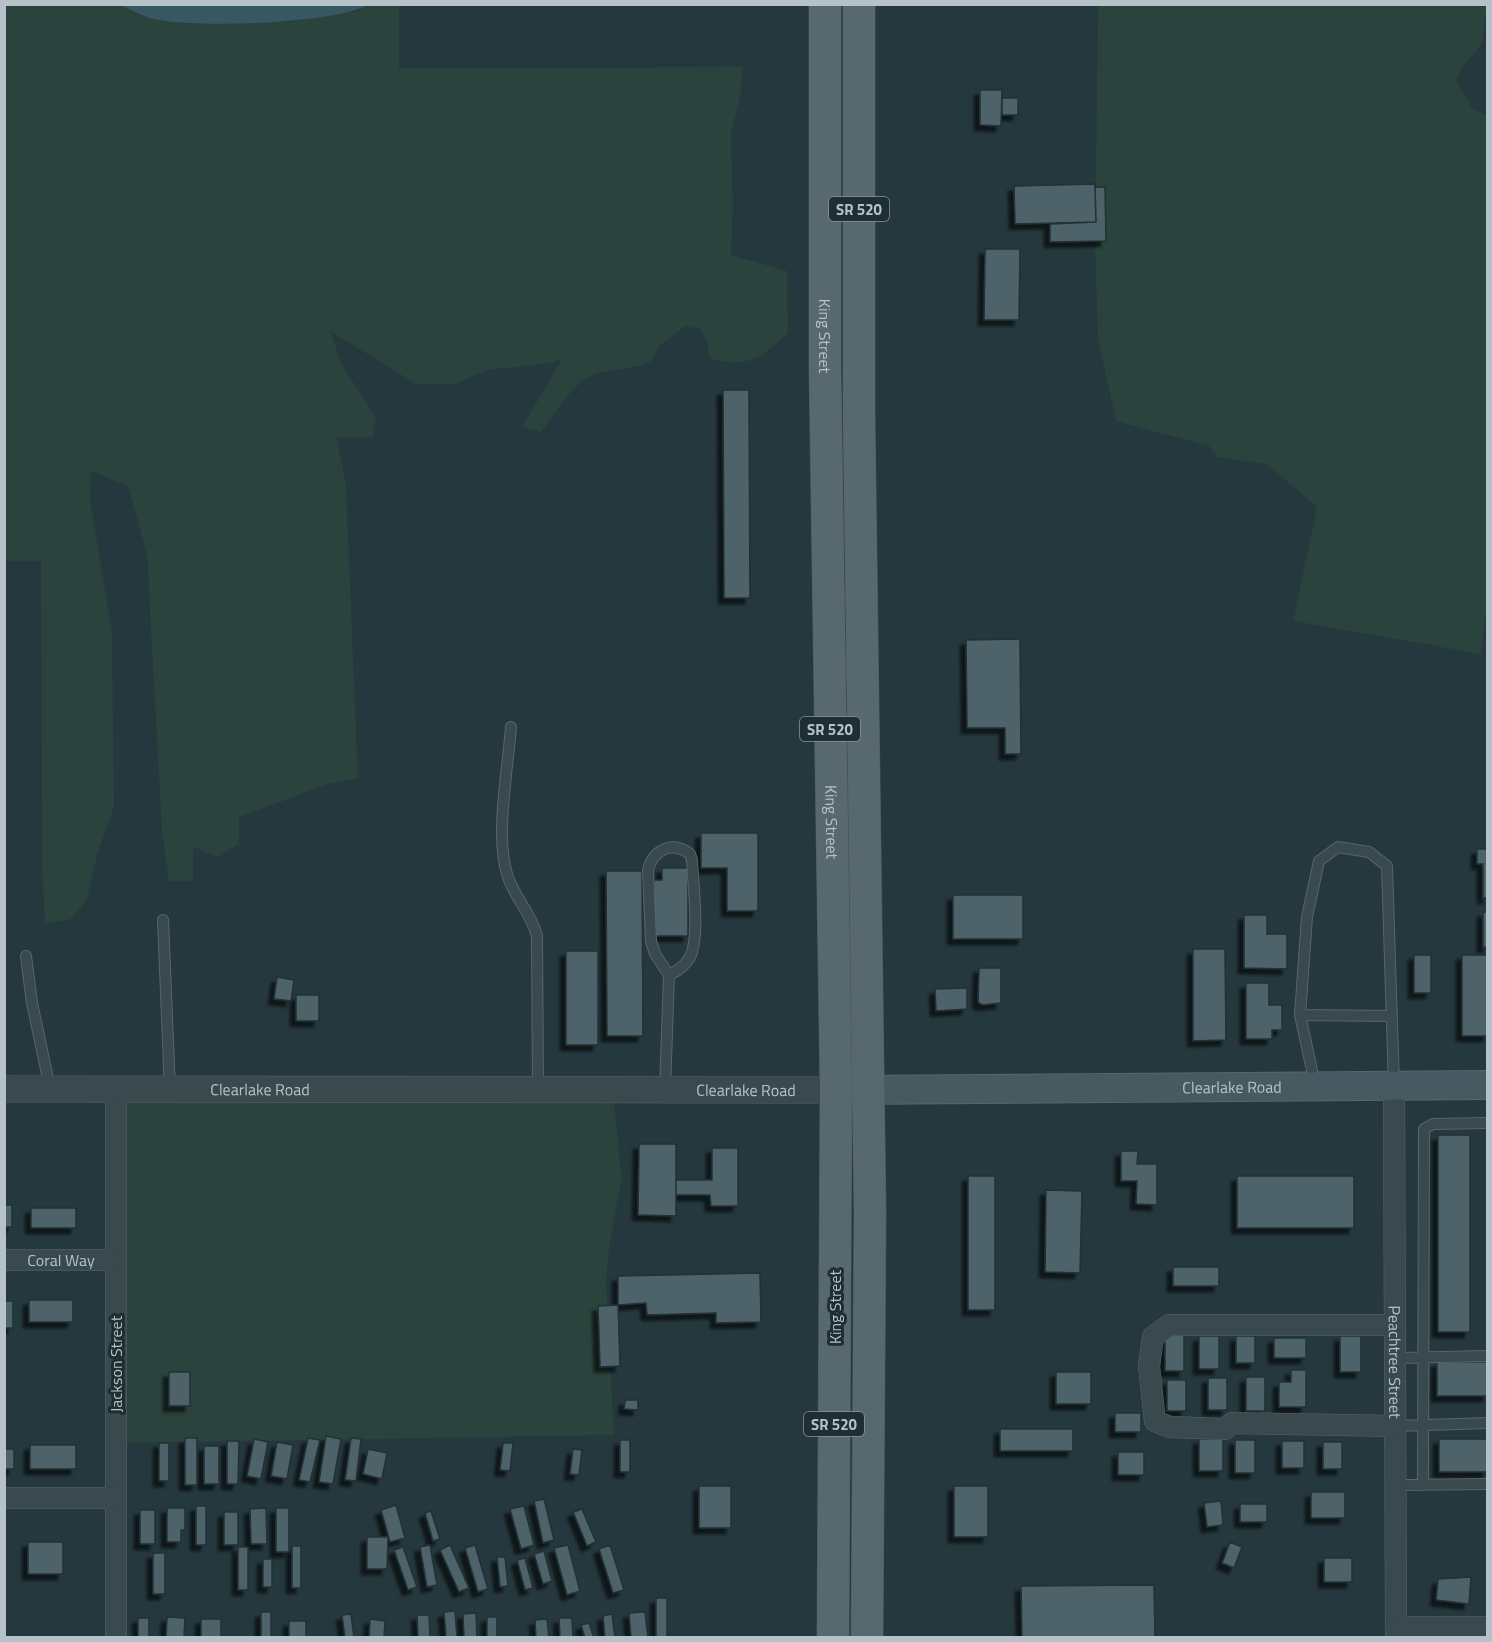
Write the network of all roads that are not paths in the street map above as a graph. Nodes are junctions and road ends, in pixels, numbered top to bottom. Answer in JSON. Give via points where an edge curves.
{"nodes":[{"id":1,"x":825,"y":4,"type":"edge"},
{"id":2,"x":859,"y":4,"type":"edge"},
{"id":3,"x":825,"y":115,"type":"junction"},
{"id":4,"x":860,"y":414,"type":"junction"},
{"id":5,"x":863,"y":617,"type":"junction"},
{"id":6,"x":829,"y":618,"type":"junction"},
{"id":7,"x":511,"y":727,"type":"dead end"},
{"id":8,"x":164,"y":920,"type":"dead end"},
{"id":9,"x":26,"y":956,"type":"dead end"},
{"id":10,"x":669,"y":975,"type":"junction"},
{"id":11,"x":1300,"y":1015,"type":"junction"},
{"id":12,"x":1392,"y":1016,"type":"junction"},
{"id":13,"x":1488,"y":1085,"type":"edge"},
{"id":14,"x":1394,"y":1086,"type":"junction"},
{"id":15,"x":1316,"y":1087,"type":"junction"},
{"id":16,"x":4,"y":1089,"type":"edge"},
{"id":17,"x":50,"y":1089,"type":"junction"},
{"id":18,"x":869,"y":1089,"type":"junction"},
{"id":19,"x":116,"y":1090,"type":"junction"},
{"id":20,"x":171,"y":1090,"type":"junction"},
{"id":21,"x":538,"y":1090,"type":"junction"},
{"id":22,"x":665,"y":1090,"type":"junction"},
{"id":23,"x":836,"y":1090,"type":"junction"},
{"id":24,"x":1488,"y":1123,"type":"edge"},
{"id":25,"x":4,"y":1260,"type":"edge"},
{"id":26,"x":116,"y":1260,"type":"junction"},
{"id":27,"x":1395,"y":1325,"type":"junction"},
{"id":28,"x":1488,"y":1356,"type":"edge"},
{"id":29,"x":1423,"y":1357,"type":"junction"},
{"id":30,"x":1395,"y":1358,"type":"junction"},
{"id":31,"x":1488,"y":1423,"type":"edge"},
{"id":32,"x":1396,"y":1426,"type":"junction"},
{"id":33,"x":1422,"y":1426,"type":"junction"},
{"id":34,"x":1488,"y":1484,"type":"edge"},
{"id":35,"x":1396,"y":1485,"type":"junction"},
{"id":36,"x":1423,"y":1485,"type":"junction"},
{"id":37,"x":4,"y":1498,"type":"edge"},
{"id":38,"x":116,"y":1498,"type":"junction"},
{"id":39,"x":1488,"y":1627,"type":"edge"},
{"id":40,"x":1396,"y":1632,"type":"edge"},
{"id":41,"x":116,"y":1638,"type":"edge"},
{"id":42,"x":833,"y":1638,"type":"edge"},
{"id":43,"x":867,"y":1638,"type":"edge"}],
"edges":[{"from":1,"to":3,"type":"main road","name":"King Street","number":"SR 520"},
{"from":2,"to":4,"type":"main road","name":"King Street","number":"SR 520"},
{"from":3,"to":4,"type":"main road","via":[[838,143],[840,366],[847,395]]},
{"from":3,"to":6,"type":"main road","name":"King Street","number":"SR 520"},
{"from":4,"to":5,"type":"main road","name":"King Street","number":"SR 520"},
{"from":5,"to":6,"type":"main road"},
{"from":5,"to":18,"type":"main road","name":"King Street","number":"SR 520"},
{"from":6,"to":23,"type":"main road","name":"King Street","number":"SR 520"},
{"from":7,"to":21,"type":"lane","via":[[504,857],[507,876],[533,921],[537,936]]},
{"from":8,"to":20,"type":"lane"},
{"from":9,"to":17,"type":"lane"},
{"from":10,"to":10,"type":"lane","via":[[651,941],[648,870],[658,851],[679,848],[690,854],[692,860],[694,944],[689,959]]},
{"from":10,"to":22,"type":"lane"},
{"from":11,"to":12,"type":"lane"},
{"from":11,"to":12,"type":"lane","via":[[1307,917],[1318,861],[1338,847],[1369,852],[1387,866]]},
{"from":11,"to":15,"type":"lane"},
{"from":12,"to":14,"type":"lane"},
{"from":13,"to":14,"type":"main road","name":"Clearlake Road"},
{"from":14,"to":15,"type":"main road","name":"Clearlake Road"},
{"from":14,"to":27,"type":"street","name":"Peachtree Street"},
{"from":15,"to":18,"type":"main road","name":"Clearlake Road"},
{"from":16,"to":17,"type":"street","name":"Clearlake Road"},
{"from":17,"to":19,"type":"street","name":"Clearlake Road"},
{"from":18,"to":23,"type":"main road","name":"Clearlake Road"},
{"from":18,"to":43,"type":"main road","name":"King Street","number":"SR 520"},
{"from":19,"to":20,"type":"street","name":"Clearlake Road"},
{"from":19,"to":26,"type":"street","name":"Jackson Street"},
{"from":20,"to":21,"type":"street","name":"Clearlake Road"},
{"from":21,"to":22,"type":"street","name":"Clearlake Road"},
{"from":22,"to":23,"type":"street","name":"Clearlake Road"},
{"from":23,"to":42,"type":"main road","name":"King Street","number":"SR 520"},
{"from":24,"to":29,"type":"lane","via":[[1433,1124],[1424,1129]]},
{"from":25,"to":26,"type":"street","name":"Coral Way"},
{"from":26,"to":38,"type":"street","name":"Jackson Street"},
{"from":27,"to":30,"type":"street","name":"Peachtree Street"},
{"from":27,"to":32,"type":"street","via":[[1169,1325],[1153,1337],[1149,1366],[1155,1421],[1170,1427],[1225,1429],[1232,1423]]},
{"from":28,"to":29,"type":"lane"},
{"from":29,"to":30,"type":"lane"},
{"from":29,"to":33,"type":"lane"},
{"from":30,"to":32,"type":"street","name":"Peachtree Street"},
{"from":31,"to":33,"type":"lane"},
{"from":32,"to":33,"type":"lane"},
{"from":32,"to":35,"type":"street","name":"Peachtree Street"},
{"from":33,"to":36,"type":"lane"},
{"from":34,"to":36,"type":"lane"},
{"from":35,"to":36,"type":"lane"},
{"from":35,"to":40,"type":"street","name":"Peachtree Street"},
{"from":37,"to":38,"type":"street"},
{"from":38,"to":41,"type":"street","name":"Jackson Street"},
{"from":39,"to":40,"type":"street"}]}
